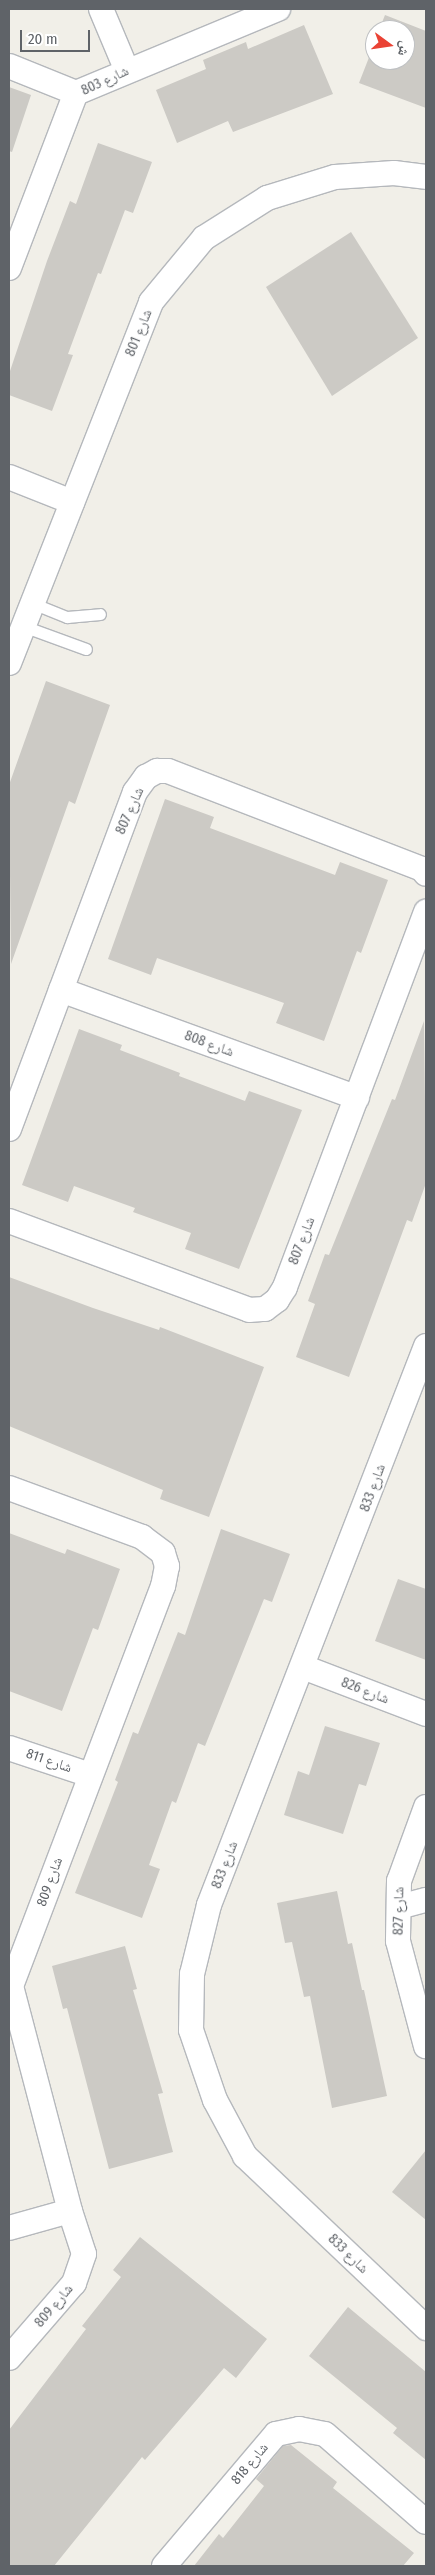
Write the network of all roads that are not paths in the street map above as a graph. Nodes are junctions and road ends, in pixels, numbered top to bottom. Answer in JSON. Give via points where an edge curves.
{"nodes":[{"id":1,"x":101,"y":9,"type":"edge"},
{"id":2,"x":278,"y":9,"type":"edge"},
{"id":3,"x":9,"y":66,"type":"edge"},
{"id":4,"x":127,"y":71,"type":"junction"},
{"id":5,"x":76,"y":93,"type":"junction"},
{"id":6,"x":426,"y":177,"type":"edge"},
{"id":7,"x":9,"y":268,"type":"edge"},
{"id":8,"x":9,"y":477,"type":"edge"},
{"id":9,"x":72,"y":502,"type":"junction"},
{"id":10,"x":32,"y":603,"type":"junction"},
{"id":11,"x":100,"y":614,"type":"dead end"},
{"id":12,"x":23,"y":626,"type":"junction"},
{"id":13,"x":86,"y":649,"type":"dead end"},
{"id":14,"x":9,"y":663,"type":"edge"},
{"id":15,"x":426,"y":874,"type":"edge"},
{"id":16,"x":426,"y":912,"type":"edge"},
{"id":17,"x":61,"y":990,"type":"junction"},
{"id":18,"x":357,"y":1098,"type":"junction"},
{"id":19,"x":9,"y":1129,"type":"edge"},
{"id":20,"x":9,"y":1221,"type":"edge"},
{"id":21,"x":426,"y":1346,"type":"edge"},
{"id":22,"x":9,"y":1488,"type":"edge"},
{"id":23,"x":303,"y":1667,"type":"junction"},
{"id":24,"x":426,"y":1714,"type":"edge"},
{"id":25,"x":9,"y":1748,"type":"edge"},
{"id":26,"x":90,"y":1775,"type":"junction"},
{"id":27,"x":426,"y":1807,"type":"edge"},
{"id":28,"x":426,"y":1900,"type":"edge"},
{"id":29,"x":399,"y":1907,"type":"junction"},
{"id":30,"x":10,"y":1986,"type":"edge"},
{"id":31,"x":426,"y":2046,"type":"edge"},
{"id":32,"x":70,"y":2211,"type":"junction"},
{"id":33,"x":9,"y":2228,"type":"edge"},
{"id":34,"x":426,"y":2328,"type":"edge"},
{"id":35,"x":9,"y":2358,"type":"edge"},
{"id":36,"x":426,"y":2522,"type":"edge"},
{"id":37,"x":164,"y":2566,"type":"edge"}],
"edges":[{"from":1,"to":4,"type":"street"},
{"from":2,"to":4,"type":"street","name":"شارع 803"},
{"from":3,"to":5,"type":"street"},
{"from":4,"to":5,"type":"street","name":"شارع 803"},
{"from":5,"to":7,"type":"street","name":"شارع 803"},
{"from":6,"to":9,"type":"street","name":"شارع 801","via":[[394,173],[335,177],[266,198],[204,238],[151,302]]},
{"from":8,"to":9,"type":"street"},
{"from":9,"to":10,"type":"street","name":"شارع 801"},
{"from":10,"to":11,"type":"lane","via":[[67,617]]},
{"from":10,"to":12,"type":"street","name":"شارع 801"},
{"from":12,"to":13,"type":"lane"},
{"from":12,"to":14,"type":"street","name":"شارع 801"},
{"from":15,"to":17,"type":"street","name":"شارع 807","via":[[168,771],[157,771],[146,777],[135,792]]},
{"from":16,"to":18,"type":"street","name":"شارع 807"},
{"from":17,"to":18,"type":"street","name":"شارع 808"},
{"from":17,"to":19,"type":"street","name":"شارع 807"},
{"from":18,"to":20,"type":"street","name":"شارع 807","via":[[285,1287],[277,1300],[265,1309],[249,1310]]},
{"from":21,"to":23,"type":"street","name":"شارع 833"},
{"from":22,"to":26,"type":"street","name":"شارع 809","via":[[142,1537],[163,1553],[168,1566]]},
{"from":23,"to":24,"type":"street","name":"شارع 826"},
{"from":23,"to":34,"type":"street","name":"شارع 833","via":[[209,1905],[192,1974],[191,2030],[215,2100],[245,2156]]},
{"from":25,"to":26,"type":"street","name":"شارع 811"},
{"from":26,"to":30,"type":"street","name":"شارع 809"},
{"from":27,"to":29,"type":"street","name":"شارع 827","via":[[399,1881]]},
{"from":28,"to":29,"type":"street"},
{"from":29,"to":31,"type":"street","name":"شارع 827","via":[[398,1941]]},
{"from":30,"to":32,"type":"street","name":"شارع 809"},
{"from":32,"to":33,"type":"street"},
{"from":32,"to":35,"type":"street","name":"شارع 809","via":[[84,2254],[74,2284]]},
{"from":36,"to":37,"type":"street","name":"شارع 818","via":[[325,2434],[299,2429],[276,2434]]}]}
